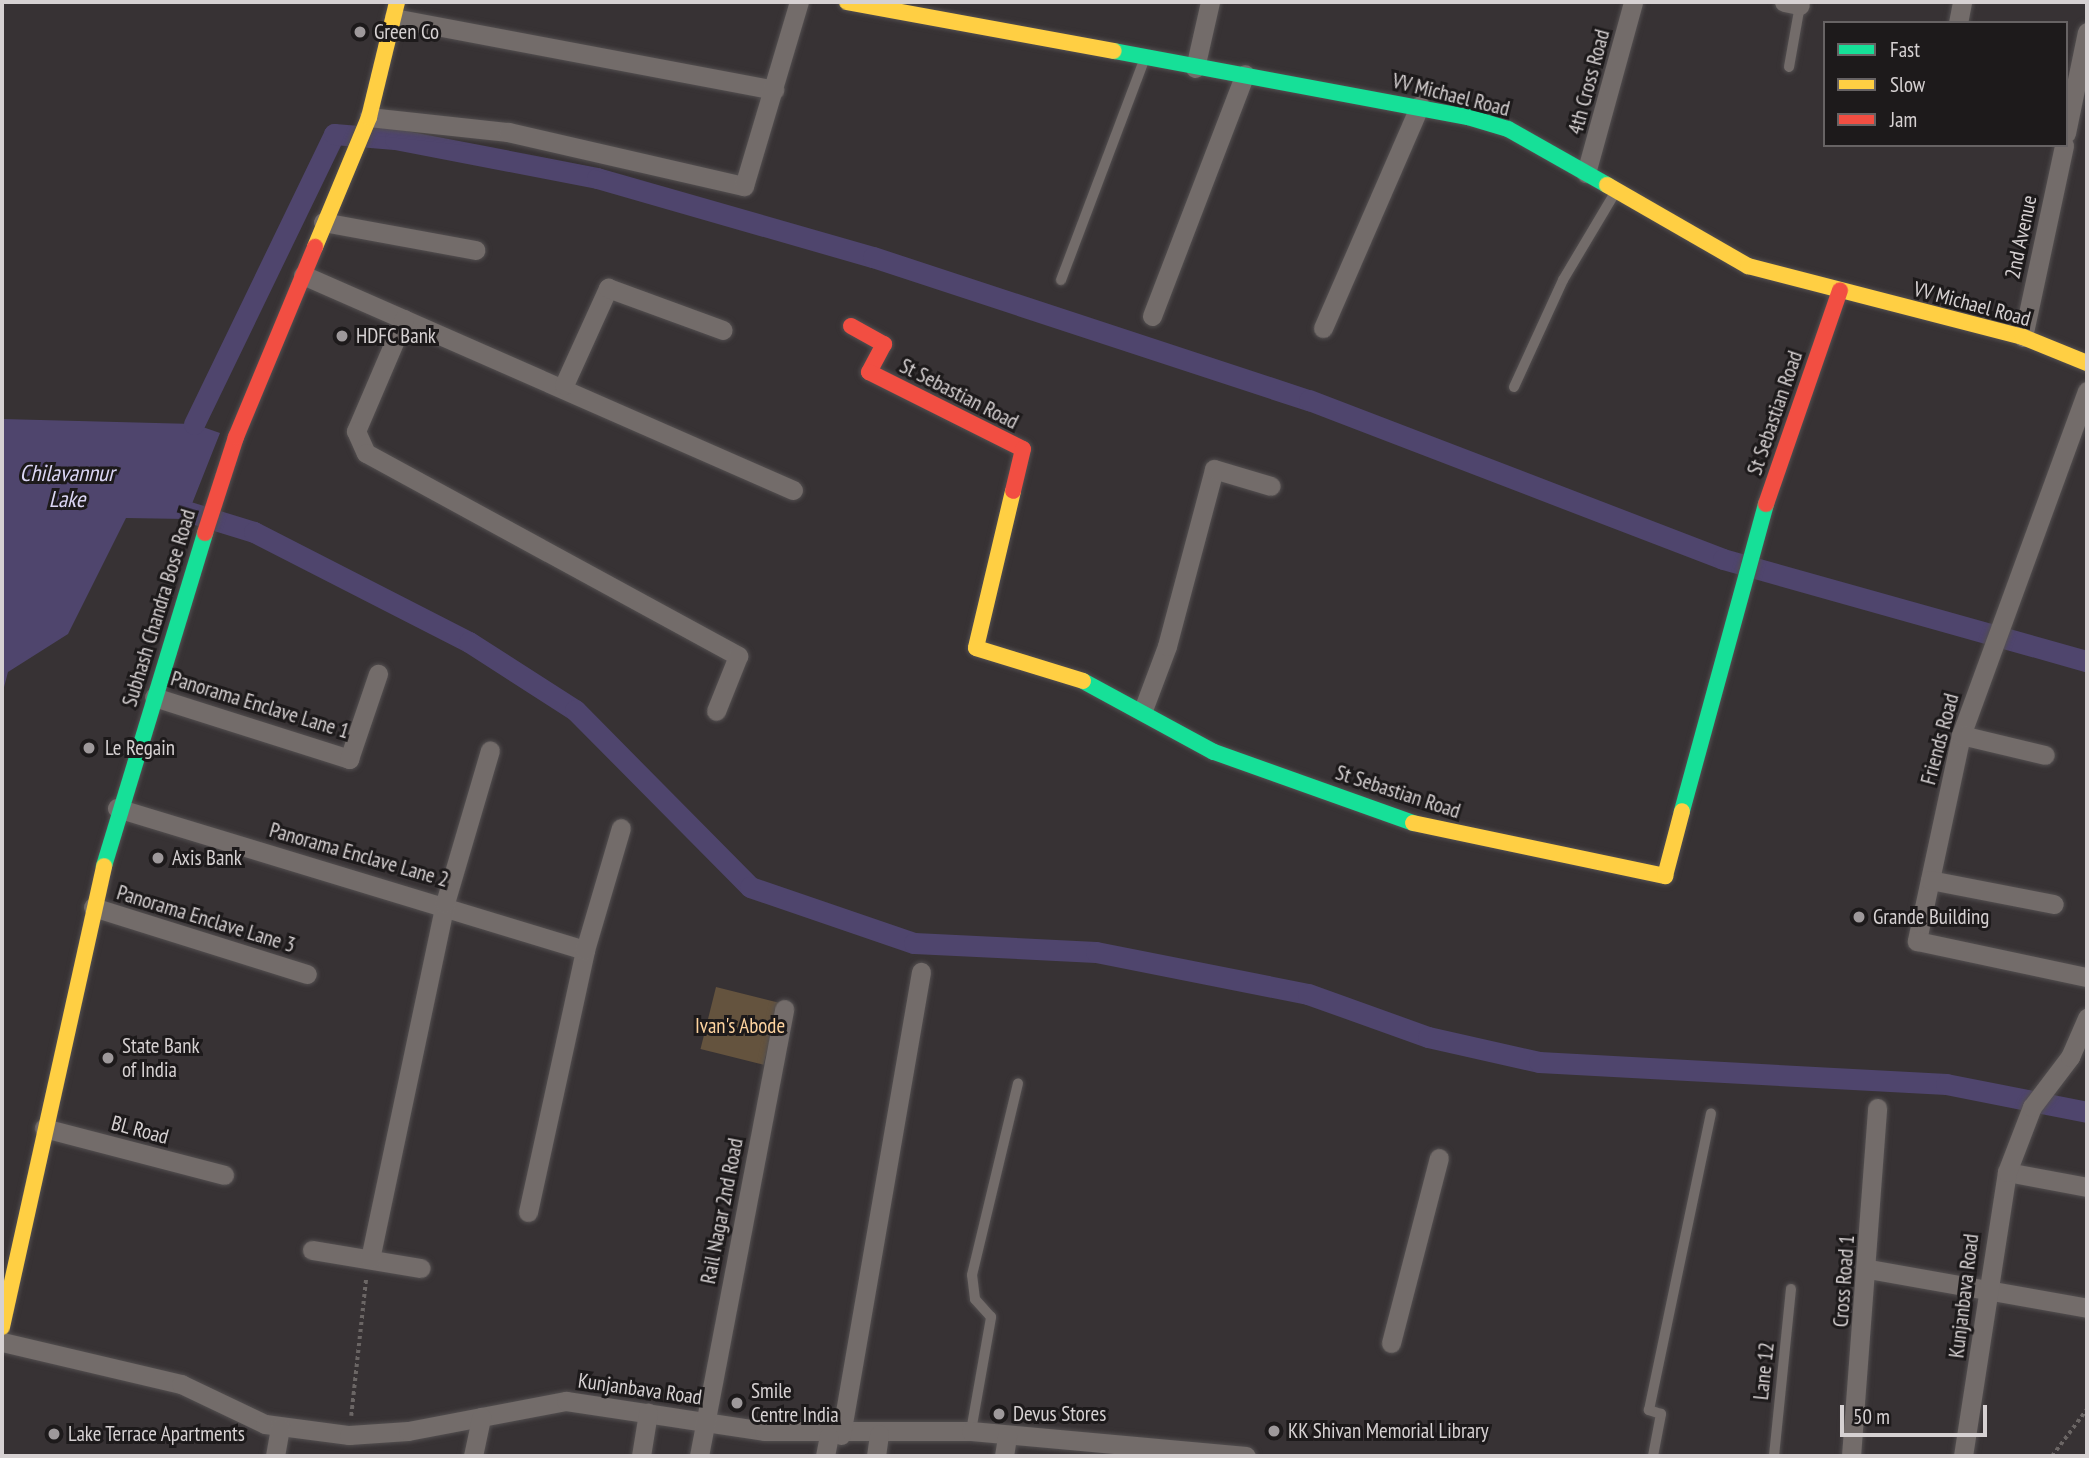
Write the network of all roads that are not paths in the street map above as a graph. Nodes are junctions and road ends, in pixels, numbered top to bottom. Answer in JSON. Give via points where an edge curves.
{"nodes":[{"id":1,"x":799,"y":2,"type":"edge"},
{"id":2,"x":847,"y":2,"type":"edge"},
{"id":3,"x":1210,"y":2,"type":"edge"},
{"id":4,"x":1633,"y":2,"type":"edge"},
{"id":5,"x":1962,"y":2,"type":"edge"},
{"id":6,"x":1792,"y":3,"type":"edge"},
{"id":7,"x":395,"y":10,"type":"edge"},
{"id":8,"x":1958,"y":21,"type":"edge"},
{"id":9,"x":2087,"y":32,"type":"edge"},
{"id":10,"x":1145,"y":60,"type":"junction"},
{"id":11,"x":2084,"y":65,"type":"edge"},
{"id":12,"x":1789,"y":67,"type":"dead end"},
{"id":13,"x":1195,"y":68,"type":"junction"},
{"id":14,"x":1245,"y":74,"type":"junction"},
{"id":15,"x":774,"y":90,"type":"junction"},
{"id":16,"x":1420,"y":105,"type":"junction"},
{"id":17,"x":369,"y":117,"type":"junction"},
{"id":18,"x":2068,"y":125,"type":"edge"},
{"id":19,"x":2064,"y":147,"type":"edge"},
{"id":20,"x":1586,"y":173,"type":"junction"},
{"id":21,"x":1616,"y":191,"type":"junction"},
{"id":22,"x":323,"y":222,"type":"junction"},
{"id":23,"x":475,"y":250,"type":"dead end"},
{"id":24,"x":303,"y":275,"type":"junction"},
{"id":25,"x":1061,"y":279,"type":"dead end"},
{"id":26,"x":1840,"y":290,"type":"junction"},
{"id":27,"x":1152,"y":316,"type":"dead end"},
{"id":28,"x":404,"y":318,"type":"junction"},
{"id":29,"x":851,"y":326,"type":"dead end"},
{"id":30,"x":1323,"y":328,"type":"dead end"},
{"id":31,"x":723,"y":330,"type":"dead end"},
{"id":32,"x":2023,"y":337,"type":"junction"},
{"id":33,"x":2087,"y":363,"type":"edge"},
{"id":34,"x":564,"y":385,"type":"junction"},
{"id":35,"x":1514,"y":387,"type":"dead end"},
{"id":36,"x":2087,"y":391,"type":"edge"},
{"id":37,"x":1271,"y":486,"type":"dead end"},
{"id":38,"x":793,"y":490,"type":"dead end"},
{"id":39,"x":378,"y":674,"type":"dead end"},
{"id":40,"x":154,"y":697,"type":"junction"},
{"id":41,"x":1143,"y":710,"type":"junction"},
{"id":42,"x":716,"y":711,"type":"dead end"},
{"id":43,"x":1961,"y":735,"type":"junction"},
{"id":44,"x":490,"y":750,"type":"dead end"},
{"id":45,"x":2045,"y":755,"type":"dead end"},
{"id":46,"x":117,"y":808,"type":"junction"},
{"id":47,"x":621,"y":828,"type":"dead end"},
{"id":48,"x":1930,"y":880,"type":"junction"},
{"id":49,"x":444,"y":904,"type":"junction"},
{"id":50,"x":2054,"y":904,"type":"dead end"},
{"id":51,"x":93,"y":907,"type":"junction"},
{"id":52,"x":585,"y":950,"type":"junction"},
{"id":53,"x":921,"y":972,"type":"dead end"},
{"id":54,"x":307,"y":974,"type":"dead end"},
{"id":55,"x":2087,"y":977,"type":"edge"},
{"id":56,"x":784,"y":1009,"type":"dead end"},
{"id":57,"x":2087,"y":1018,"type":"edge"},
{"id":58,"x":2079,"y":1058,"type":"edge"},
{"id":59,"x":1018,"y":1083,"type":"dead end"},
{"id":60,"x":1877,"y":1108,"type":"dead end"},
{"id":61,"x":1711,"y":1114,"type":"dead end"},
{"id":62,"x":44,"y":1128,"type":"junction"},
{"id":63,"x":1439,"y":1158,"type":"dead end"},
{"id":64,"x":2007,"y":1172,"type":"junction"},
{"id":65,"x":224,"y":1175,"type":"dead end"},
{"id":66,"x":2087,"y":1187,"type":"edge"},
{"id":67,"x":528,"y":1212,"type":"dead end"},
{"id":68,"x":312,"y":1250,"type":"dead end"},
{"id":69,"x":370,"y":1259,"type":"junction"},
{"id":70,"x":421,"y":1268,"type":"dead end"},
{"id":71,"x":1868,"y":1269,"type":"junction"},
{"id":72,"x":1990,"y":1287,"type":"junction"},
{"id":73,"x":1791,"y":1289,"type":"dead end"},
{"id":74,"x":2087,"y":1308,"type":"edge"},
{"id":75,"x":2,"y":1327,"type":"edge"},
{"id":76,"x":2,"y":1342,"type":"edge"},
{"id":77,"x":1391,"y":1343,"type":"dead end"},
{"id":78,"x":648,"y":1413,"type":"junction"},
{"id":79,"x":481,"y":1417,"type":"junction"},
{"id":80,"x":705,"y":1421,"type":"junction"},
{"id":81,"x":281,"y":1427,"type":"junction"},
{"id":82,"x":971,"y":1431,"type":"junction"},
{"id":83,"x":879,"y":1434,"type":"junction"},
{"id":84,"x":835,"y":1435,"type":"junction"},
{"id":85,"x":1007,"y":1436,"type":"junction"},
{"id":86,"x":1190,"y":1453,"type":"edge"},
{"id":87,"x":275,"y":1456,"type":"edge"},
{"id":88,"x":473,"y":1456,"type":"edge"},
{"id":89,"x":641,"y":1456,"type":"edge"},
{"id":90,"x":699,"y":1456,"type":"edge"},
{"id":91,"x":825,"y":1456,"type":"edge"},
{"id":92,"x":876,"y":1456,"type":"edge"},
{"id":93,"x":1004,"y":1456,"type":"edge"},
{"id":94,"x":1246,"y":1456,"type":"edge"},
{"id":95,"x":1653,"y":1456,"type":"edge"},
{"id":96,"x":1774,"y":1456,"type":"edge"},
{"id":97,"x":1850,"y":1456,"type":"edge"},
{"id":98,"x":1964,"y":1456,"type":"edge"}],
"edges":[{"from":1,"to":15,"type":"street"},
{"from":2,"to":10,"type":"street","name":"VV Michael Road"},
{"from":3,"to":13,"type":"street"},
{"from":4,"to":20,"type":"street","name":"4th Cross Road"},
{"from":5,"to":8,"type":"street"},
{"from":6,"to":12,"type":"lane"},
{"from":7,"to":15,"type":"street"},
{"from":7,"to":17,"type":"street","name":"Subhash Chandra Bose Road"},
{"from":9,"to":11,"type":"street"},
{"from":10,"to":13,"type":"street","name":"VV Michael Road"},
{"from":10,"to":25,"type":"lane"},
{"from":11,"to":18,"type":"street"},
{"from":13,"to":14,"type":"street","name":"VV Michael Road"},
{"from":14,"to":16,"type":"street","name":"VV Michael Road"},
{"from":14,"to":27,"type":"street"},
{"from":15,"to":17,"type":"street","via":[[744,186],[508,132]]},
{"from":16,"to":20,"type":"street","name":"VV Michael Road","via":[[1508,129]]},
{"from":16,"to":30,"type":"street"},
{"from":17,"to":22,"type":"street","name":"Subhash Chandra Bose Road"},
{"from":19,"to":32,"type":"street","name":"2nd Avenue"},
{"from":20,"to":21,"type":"street","name":"VV Michael Road"},
{"from":21,"to":26,"type":"street","name":"VV Michael Road","via":[[1748,266]]},
{"from":21,"to":35,"type":"lane","via":[[1563,280]]},
{"from":22,"to":23,"type":"street"},
{"from":22,"to":24,"type":"street","name":"Subhash Chandra Bose Road"},
{"from":24,"to":28,"type":"street"},
{"from":24,"to":40,"type":"street","name":"Subhash Chandra Bose Road","via":[[217,491]]},
{"from":26,"to":32,"type":"street","name":"VV Michael Road"},
{"from":26,"to":41,"type":"street","name":"St Sebastian Road","via":[[1750,554],[1665,876],[1419,825],[1214,752]]},
{"from":28,"to":34,"type":"street"},
{"from":28,"to":42,"type":"street","via":[[356,431],[366,453],[738,656]]},
{"from":29,"to":41,"type":"street","name":"St Sebastian Road","via":[[884,344],[869,372],[1023,449],[976,648],[1084,681]]},
{"from":31,"to":34,"type":"street","via":[[608,288]]},
{"from":32,"to":33,"type":"street","name":"VV Michael Road"},
{"from":34,"to":38,"type":"street"},
{"from":36,"to":43,"type":"street","name":"Friends Road"},
{"from":37,"to":41,"type":"street","via":[[1214,469],[1167,646]]},
{"from":39,"to":40,"type":"street","name":"Panorama Enclave Lane 1","via":[[349,759]]},
{"from":40,"to":46,"type":"street","name":"Subhash Chandra Bose Road"},
{"from":43,"to":45,"type":"street"},
{"from":43,"to":48,"type":"street","name":"Friends Road"},
{"from":44,"to":49,"type":"street"},
{"from":46,"to":49,"type":"street","name":"Panorama Enclave Lane 2"},
{"from":46,"to":51,"type":"street","name":"Subhash Chandra Bose Road"},
{"from":47,"to":52,"type":"street"},
{"from":48,"to":50,"type":"street"},
{"from":48,"to":55,"type":"street","name":"Friends Road","via":[[1917,941]]},
{"from":49,"to":52,"type":"street","name":"Panorama Enclave Lane 2"},
{"from":49,"to":69,"type":"street"},
{"from":51,"to":54,"type":"street","name":"Panorama Enclave Lane 3"},
{"from":51,"to":62,"type":"street","name":"Subhash Chandra Bose Road"},
{"from":52,"to":67,"type":"street"},
{"from":53,"to":84,"type":"street"},
{"from":56,"to":80,"type":"street","name":"Rail Nagar 2nd Road"},
{"from":57,"to":58,"type":"street","name":"Kunjanbava Road"},
{"from":58,"to":64,"type":"street","name":"Kunjanbava Road","via":[[2032,1107]]},
{"from":59,"to":82,"type":"lane","via":[[972,1275],[975,1299],[991,1317]]},
{"from":60,"to":71,"type":"street","name":"Cross Road 1"},
{"from":61,"to":95,"type":"lane","via":[[1649,1410],[1661,1414]]},
{"from":62,"to":65,"type":"street","name":"BL Road"},
{"from":62,"to":75,"type":"street","name":"Subhash Chandra Bose Road"},
{"from":63,"to":77,"type":"street"},
{"from":64,"to":66,"type":"street"},
{"from":64,"to":72,"type":"street","name":"Kunjanbava Road"},
{"from":68,"to":69,"type":"street"},
{"from":69,"to":70,"type":"street"},
{"from":71,"to":72,"type":"street"},
{"from":71,"to":97,"type":"street","name":"Cross Road 1"},
{"from":72,"to":74,"type":"street"},
{"from":72,"to":98,"type":"street","name":"Kunjanbava Road"},
{"from":73,"to":96,"type":"lane","name":"Lane 12"},
{"from":76,"to":81,"type":"street","name":"Kunjanbava Road","via":[[181,1384]]},
{"from":78,"to":79,"type":"street","name":"Kunjanbava Road","via":[[566,1401]]},
{"from":78,"to":80,"type":"street","name":"Kunjanbava Road"},
{"from":78,"to":89,"type":"street"},
{"from":79,"to":81,"type":"street","name":"Kunjanbava Road","via":[[349,1435]]},
{"from":79,"to":88,"type":"street"},
{"from":80,"to":84,"type":"street","name":"Kunjanbava Road"},
{"from":80,"to":90,"type":"street","name":"Rail Nagar 2nd Road"},
{"from":81,"to":87,"type":"street"},
{"from":82,"to":83,"type":"street","name":"Kunjanbava Road"},
{"from":82,"to":85,"type":"street","name":"Kunjanbava Road"},
{"from":83,"to":84,"type":"street","name":"Kunjanbava Road"},
{"from":83,"to":92,"type":"street"},
{"from":84,"to":91,"type":"street"},
{"from":85,"to":86,"type":"street","name":"Kunjanbava Road"},
{"from":85,"to":93,"type":"street"},
{"from":86,"to":94,"type":"street","name":"Kunjanbava Road"}]}
